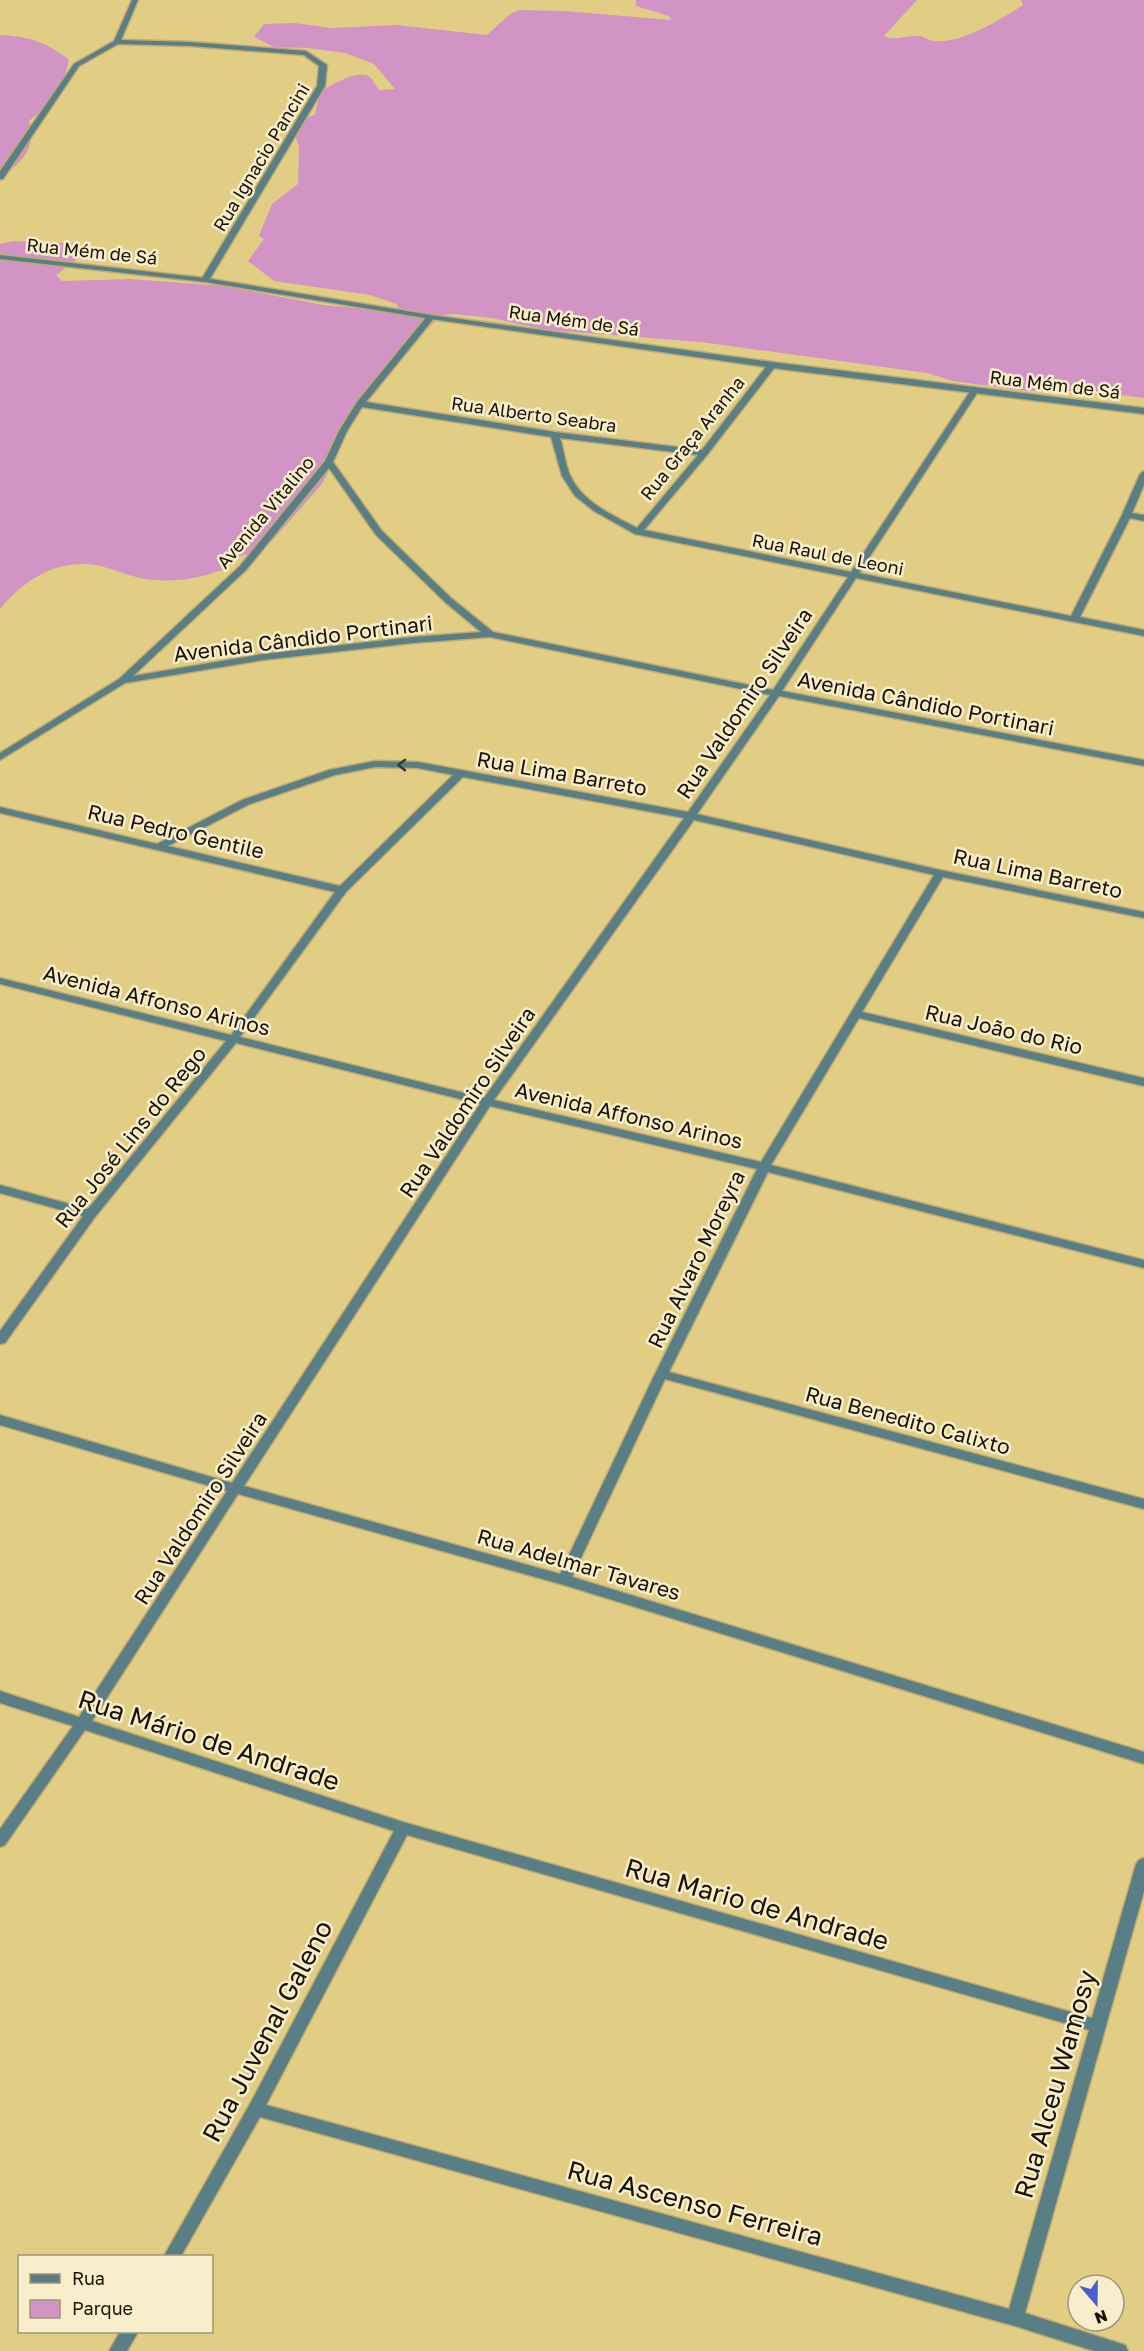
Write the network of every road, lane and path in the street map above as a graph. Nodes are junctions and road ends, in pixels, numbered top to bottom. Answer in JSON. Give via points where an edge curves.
{"nodes":[{"id":1,"x":135,"y":0,"type":"edge"},
{"id":2,"x":117,"y":42,"type":"junction"},
{"id":3,"x":0,"y":177,"type":"edge"},
{"id":4,"x":0,"y":257,"type":"edge"},
{"id":5,"x":205,"y":280,"type":"junction"},
{"id":6,"x":431,"y":317,"type":"junction"},
{"id":7,"x":772,"y":365,"type":"junction"},
{"id":8,"x":975,"y":390,"type":"junction"},
{"id":9,"x":360,"y":404,"type":"junction"},
{"id":10,"x":1144,"y":411,"type":"edge"},
{"id":11,"x":555,"y":435,"type":"junction"},
{"id":12,"x":704,"y":453,"type":"junction"},
{"id":13,"x":329,"y":462,"type":"junction"},
{"id":14,"x":1144,"y":474,"type":"edge"},
{"id":15,"x":1127,"y":515,"type":"junction"},
{"id":16,"x":1144,"y":518,"type":"edge"},
{"id":17,"x":638,"y":532,"type":"junction"},
{"id":18,"x":852,"y":576,"type":"junction"},
{"id":19,"x":1074,"y":619,"type":"junction"},
{"id":20,"x":1144,"y":633,"type":"edge"},
{"id":21,"x":490,"y":634,"type":"junction"},
{"id":22,"x":122,"y":681,"type":"junction"},
{"id":23,"x":776,"y":693,"type":"junction"},
{"id":24,"x":0,"y":757,"type":"edge"},
{"id":25,"x":1144,"y":763,"type":"edge"},
{"id":26,"x":460,"y":774,"type":"junction"},
{"id":27,"x":0,"y":810,"type":"edge"},
{"id":28,"x":691,"y":816,"type":"junction"},
{"id":29,"x":159,"y":847,"type":"junction"},
{"id":30,"x":940,"y":873,"type":"junction"},
{"id":31,"x":342,"y":890,"type":"junction"},
{"id":32,"x":1144,"y":915,"type":"edge"},
{"id":33,"x":0,"y":981,"type":"edge"},
{"id":34,"x":855,"y":1014,"type":"junction"},
{"id":35,"x":234,"y":1038,"type":"junction"},
{"id":36,"x":1144,"y":1082,"type":"edge"},
{"id":37,"x":488,"y":1102,"type":"junction"},
{"id":38,"x":764,"y":1167,"type":"junction"},
{"id":39,"x":0,"y":1189,"type":"edge"},
{"id":40,"x":91,"y":1214,"type":"junction"},
{"id":41,"x":1144,"y":1264,"type":"edge"},
{"id":42,"x":0,"y":1340,"type":"edge"},
{"id":43,"x":661,"y":1374,"type":"junction"},
{"id":44,"x":0,"y":1420,"type":"edge"},
{"id":45,"x":236,"y":1489,"type":"junction"},
{"id":46,"x":1144,"y":1504,"type":"edge"},
{"id":47,"x":564,"y":1580,"type":"junction"},
{"id":48,"x":0,"y":1697,"type":"edge"},
{"id":49,"x":82,"y":1724,"type":"junction"},
{"id":50,"x":1144,"y":1758,"type":"edge"},
{"id":51,"x":403,"y":1828,"type":"junction"},
{"id":52,"x":0,"y":1841,"type":"edge"},
{"id":53,"x":1144,"y":1864,"type":"edge"},
{"id":54,"x":1098,"y":2026,"type":"junction"},
{"id":55,"x":256,"y":2109,"type":"junction"},
{"id":56,"x":173,"y":2255,"type":"edge"},
{"id":57,"x":1015,"y":2318,"type":"junction"},
{"id":58,"x":128,"y":2333,"type":"edge"},
{"id":59,"x":118,"y":2351,"type":"edge"},
{"id":60,"x":1119,"y":2351,"type":"edge"}],
"edges":[{"from":1,"to":2,"type":"street"},
{"from":2,"to":3,"type":"street","via":[[76,65]]},
{"from":2,"to":5,"type":"street","name":"Rua Ignacio Pancini","via":[[306,53],[323,65],[321,86]]},
{"from":4,"to":5,"type":"street","name":"Rua Mém de Sá"},
{"from":5,"to":6,"type":"street","name":"Rua Mém de Sá"},
{"from":6,"to":7,"type":"street","name":"Rua Mém de Sá"},
{"from":6,"to":9,"type":"street","name":"Avenida Vitalino"},
{"from":7,"to":8,"type":"street","name":"Rua Mém de Sá"},
{"from":7,"to":12,"type":"street","name":"Rua Graça Aranha"},
{"from":8,"to":10,"type":"street","name":"Rua Mém de Sá"},
{"from":8,"to":18,"type":"street","name":"Rua Valdomiro Silveira"},
{"from":9,"to":11,"type":"street","name":"Rua Alberto Seabra"},
{"from":9,"to":13,"type":"street","name":"Avenida Vitalino"},
{"from":11,"to":12,"type":"street","name":"Rua Alberto Seabra"},
{"from":11,"to":17,"type":"street","name":"Rua Raul de Leoni","via":[[566,476],[577,494]]},
{"from":12,"to":17,"type":"street","name":"Rua Graça Aranha"},
{"from":13,"to":21,"type":"street","name":"Avenida Cândido Portinari","via":[[379,533],[448,600]]},
{"from":13,"to":22,"type":"street","name":"Avenida Vitalino","via":[[243,568]]},
{"from":14,"to":15,"type":"street"},
{"from":15,"to":16,"type":"street"},
{"from":15,"to":19,"type":"street"},
{"from":17,"to":18,"type":"street","name":"Rua Raul de Leoni"},
{"from":18,"to":19,"type":"street","name":"Rua Raul de Leoni"},
{"from":18,"to":23,"type":"street","name":"Rua Valdomiro Silveira"},
{"from":19,"to":20,"type":"street","name":"Rua Raul de Leoni"},
{"from":21,"to":22,"type":"street","name":"Avenida Cândido Portinari","via":[[263,657]]},
{"from":21,"to":23,"type":"street","name":"Avenida Cândido Portinari"},
{"from":22,"to":24,"type":"street","name":"Avenida Vitalino"},
{"from":23,"to":25,"type":"street","name":"Avenida Cândido Portinari"},
{"from":23,"to":28,"type":"street","name":"Rua Valdomiro Silveira"},
{"from":26,"to":28,"type":"street","name":"Rua Lima Barreto"},
{"from":26,"to":29,"type":"street","name":"Rua Lima Barreto","one_way":true,"via":[[418,765],[375,764],[333,772],[246,802]]},
{"from":26,"to":31,"type":"street","name":"Rua José Lins do Rego"},
{"from":27,"to":29,"type":"street","name":"Rua Pedro Gentile"},
{"from":28,"to":30,"type":"street","name":"Rua Lima Barreto"},
{"from":28,"to":37,"type":"street","name":"Rua Valdomiro Silveira"},
{"from":29,"to":31,"type":"street","name":"Rua Pedro Gentile"},
{"from":30,"to":32,"type":"street","name":"Rua Lima Barreto"},
{"from":30,"to":34,"type":"street","name":"Rua Alvaro Moreyra"},
{"from":31,"to":35,"type":"street","name":"Rua José Lins do Rego"},
{"from":33,"to":35,"type":"street","name":"Avenida Affonso Arinos"},
{"from":34,"to":36,"type":"street","name":"Rua João do Rio"},
{"from":34,"to":38,"type":"street","name":"Rua Alvaro Moreyra"},
{"from":35,"to":37,"type":"street","name":"Avenida Affonso Arinos"},
{"from":35,"to":40,"type":"street","name":"Rua José Lins do Rego"},
{"from":37,"to":38,"type":"street","name":"Avenida Affonso Arinos"},
{"from":37,"to":45,"type":"street","name":"Rua Valdomiro Silveira"},
{"from":38,"to":41,"type":"street","name":"Avenida Affonso Arinos"},
{"from":38,"to":43,"type":"street","name":"Rua Alvaro Moreyra"},
{"from":39,"to":40,"type":"street"},
{"from":40,"to":42,"type":"street","name":"Rua José Lins do Rego"},
{"from":43,"to":46,"type":"street","name":"Rua Benedito Calixto"},
{"from":43,"to":47,"type":"street","name":"Rua Alvaro Moreyra"},
{"from":44,"to":45,"type":"street","name":"Rua Adelmar Tavares"},
{"from":45,"to":47,"type":"street","name":"Rua Adelmar Tavares"},
{"from":45,"to":49,"type":"street","name":"Rua Valdomiro Silveira"},
{"from":47,"to":50,"type":"street","name":"Rua Adelmar Tavares"},
{"from":48,"to":49,"type":"street","name":"Rua Mário de Andrade"},
{"from":49,"to":51,"type":"street","name":"Rua Mário de Andrade"},
{"from":49,"to":52,"type":"street","name":"Rua Valdomiro Silveira"},
{"from":51,"to":54,"type":"street","name":"Rua Mario de Andrade"},
{"from":51,"to":55,"type":"street","name":"Rua Juvenal Galeno"},
{"from":53,"to":54,"type":"street","name":"Rua Alceu Wamosy"},
{"from":54,"to":57,"type":"street","name":"Rua Alceu Wamosy"},
{"from":55,"to":56,"type":"street","name":"Rua Juvenal Galeno"},
{"from":55,"to":57,"type":"street","name":"Rua Ascenso Ferreira"},
{"from":57,"to":60,"type":"street","name":"Rua Ascenso Ferreira"},
{"from":58,"to":59,"type":"street"}]}
